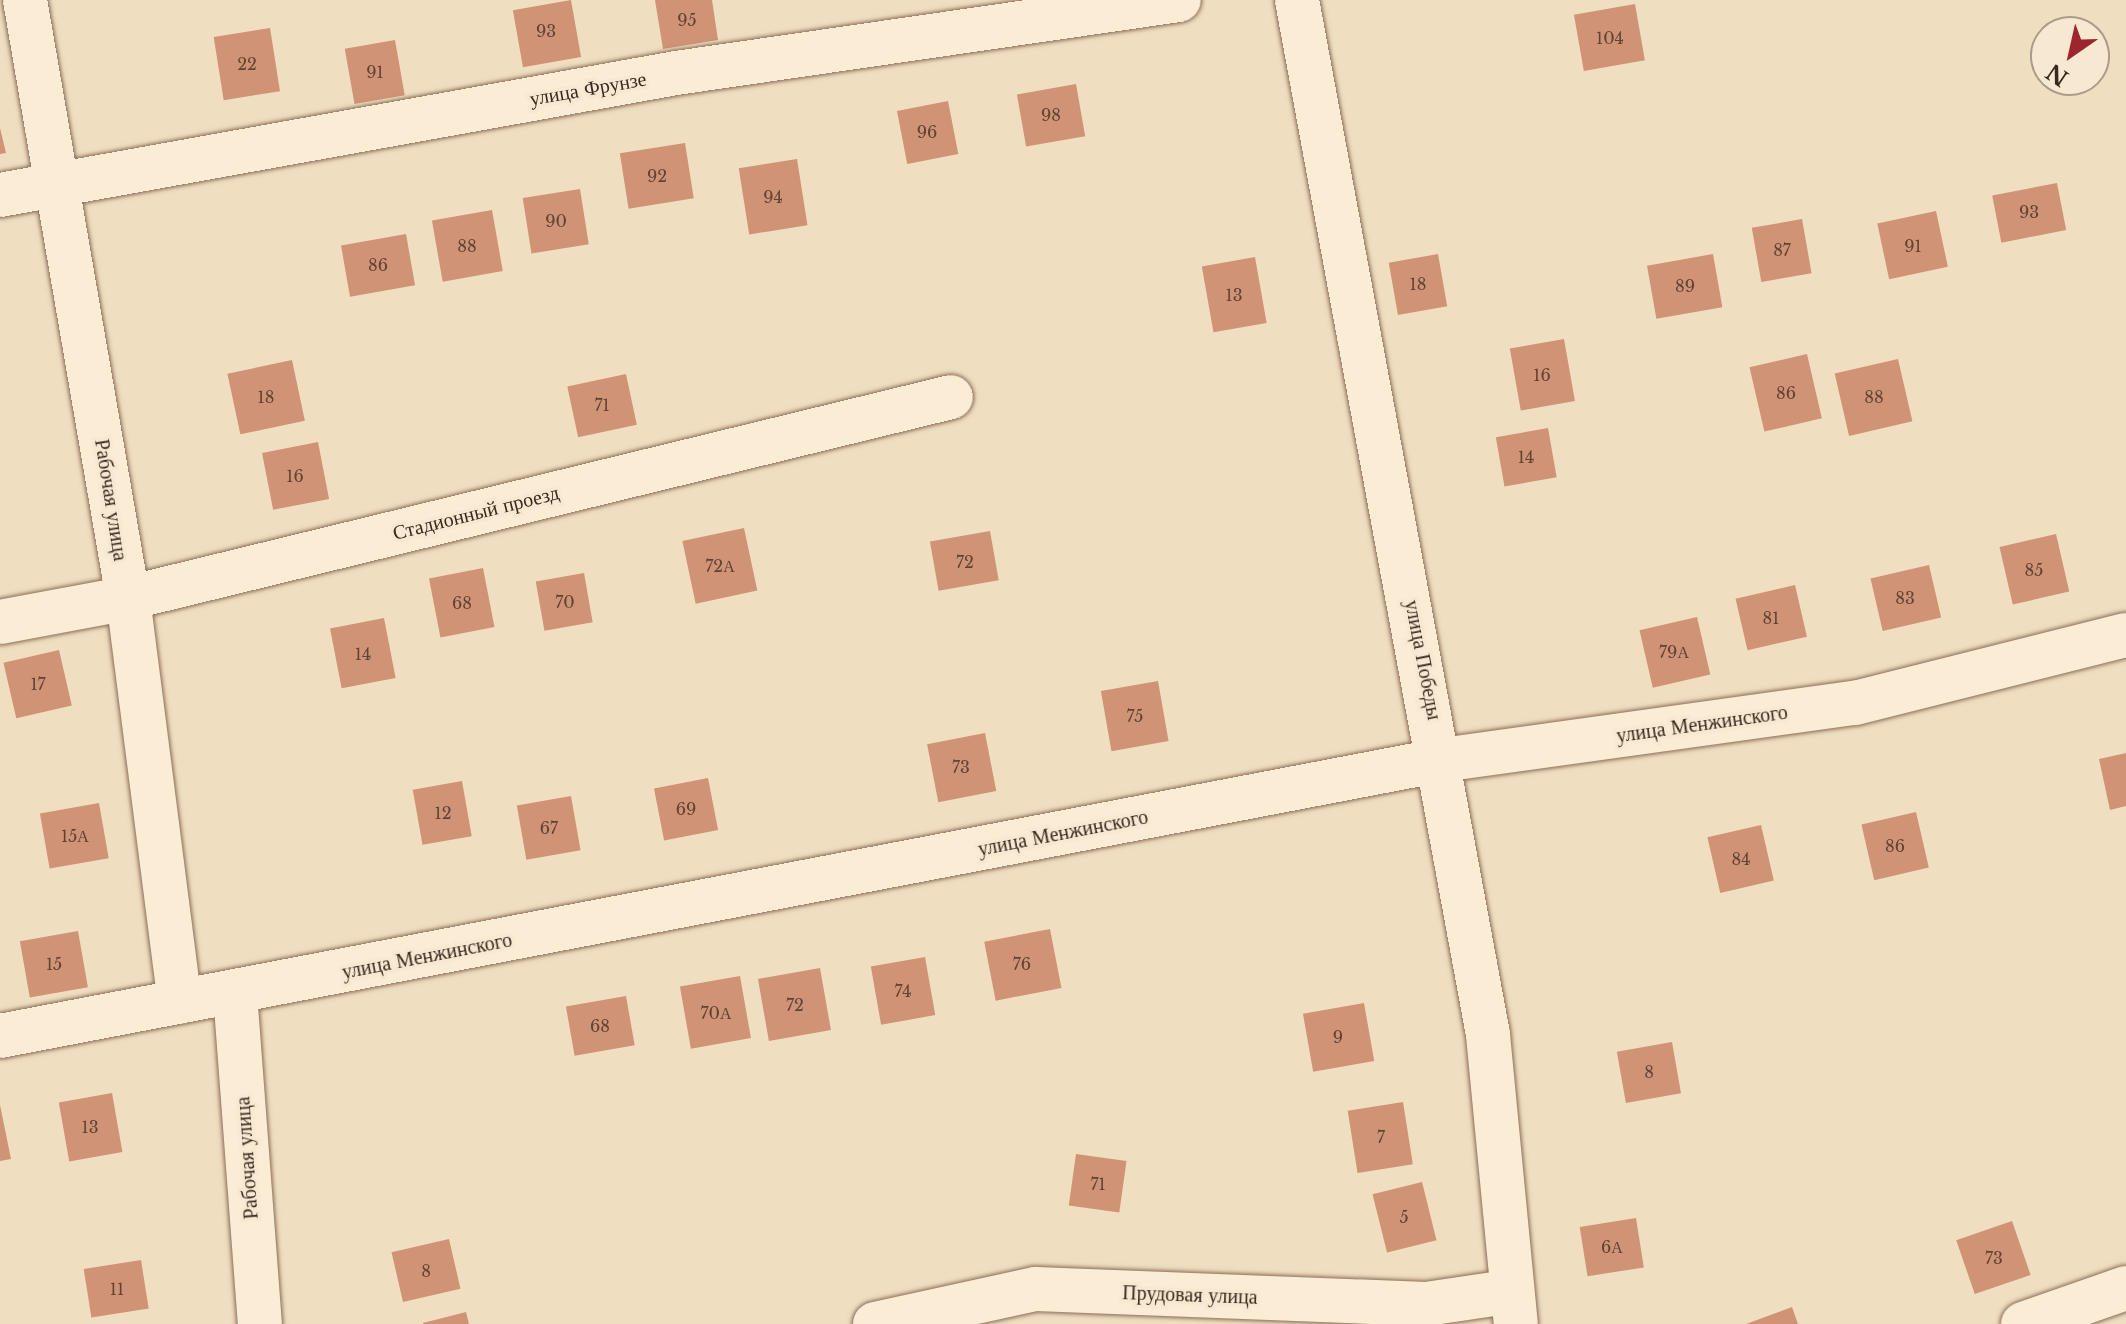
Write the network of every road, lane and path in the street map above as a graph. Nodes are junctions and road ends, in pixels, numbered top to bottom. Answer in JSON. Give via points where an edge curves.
{"nodes":[{"id":1,"x":25,"y":0,"type":"edge"},
{"id":2,"x":1179,"y":0,"type":"edge"},
{"id":3,"x":1297,"y":0,"type":"edge"},
{"id":4,"x":59,"y":185,"type":"junction"},
{"id":5,"x":0,"y":195,"type":"edge"},
{"id":6,"x":951,"y":397,"type":"dead end"},
{"id":7,"x":128,"y":598,"type":"junction"},
{"id":8,"x":0,"y":622,"type":"edge"},
{"id":9,"x":2126,"y":635,"type":"edge"},
{"id":10,"x":1442,"y":760,"type":"junction"},
{"id":11,"x":235,"y":993,"type":"junction"},
{"id":12,"x":180,"y":1002,"type":"junction"},
{"id":13,"x":0,"y":1036,"type":"edge"},
{"id":14,"x":2126,"y":1288,"type":"edge"},
{"id":15,"x":1511,"y":1308,"type":"edge"},
{"id":16,"x":260,"y":1324,"type":"edge"},
{"id":17,"x":875,"y":1324,"type":"edge"},
{"id":18,"x":2023,"y":1324,"type":"edge"}],
"edges":[{"from":1,"to":4,"type":"street","name":"Рабочая улица"},
{"from":2,"to":4,"type":"street","name":"улица Фрунзе","via":[[676,73]]},
{"from":3,"to":10,"type":"street","name":"улица Победы"},
{"from":4,"to":5,"type":"street","name":"улица Фрунзе"},
{"from":4,"to":7,"type":"street","name":"Рабочая улица"},
{"from":6,"to":7,"type":"street","name":"Стадионный проезд"},
{"from":7,"to":8,"type":"street","name":"Стадионный проезд"},
{"from":7,"to":12,"type":"street","name":"Рабочая улица"},
{"from":9,"to":10,"type":"street","name":"улица Менжинского","via":[[1855,703]]},
{"from":10,"to":11,"type":"street","name":"улица Менжинского"},
{"from":10,"to":15,"type":"street","name":"улица Победы","via":[[1488,1035]]},
{"from":11,"to":12,"type":"street","name":"улица Менжинского"},
{"from":11,"to":16,"type":"street","name":"Рабочая улица"},
{"from":12,"to":13,"type":"street","name":"улица Менжинского"},
{"from":14,"to":18,"type":"street"},
{"from":15,"to":17,"type":"street","name":"Прудовая улица","via":[[1036,1289]]}]}
